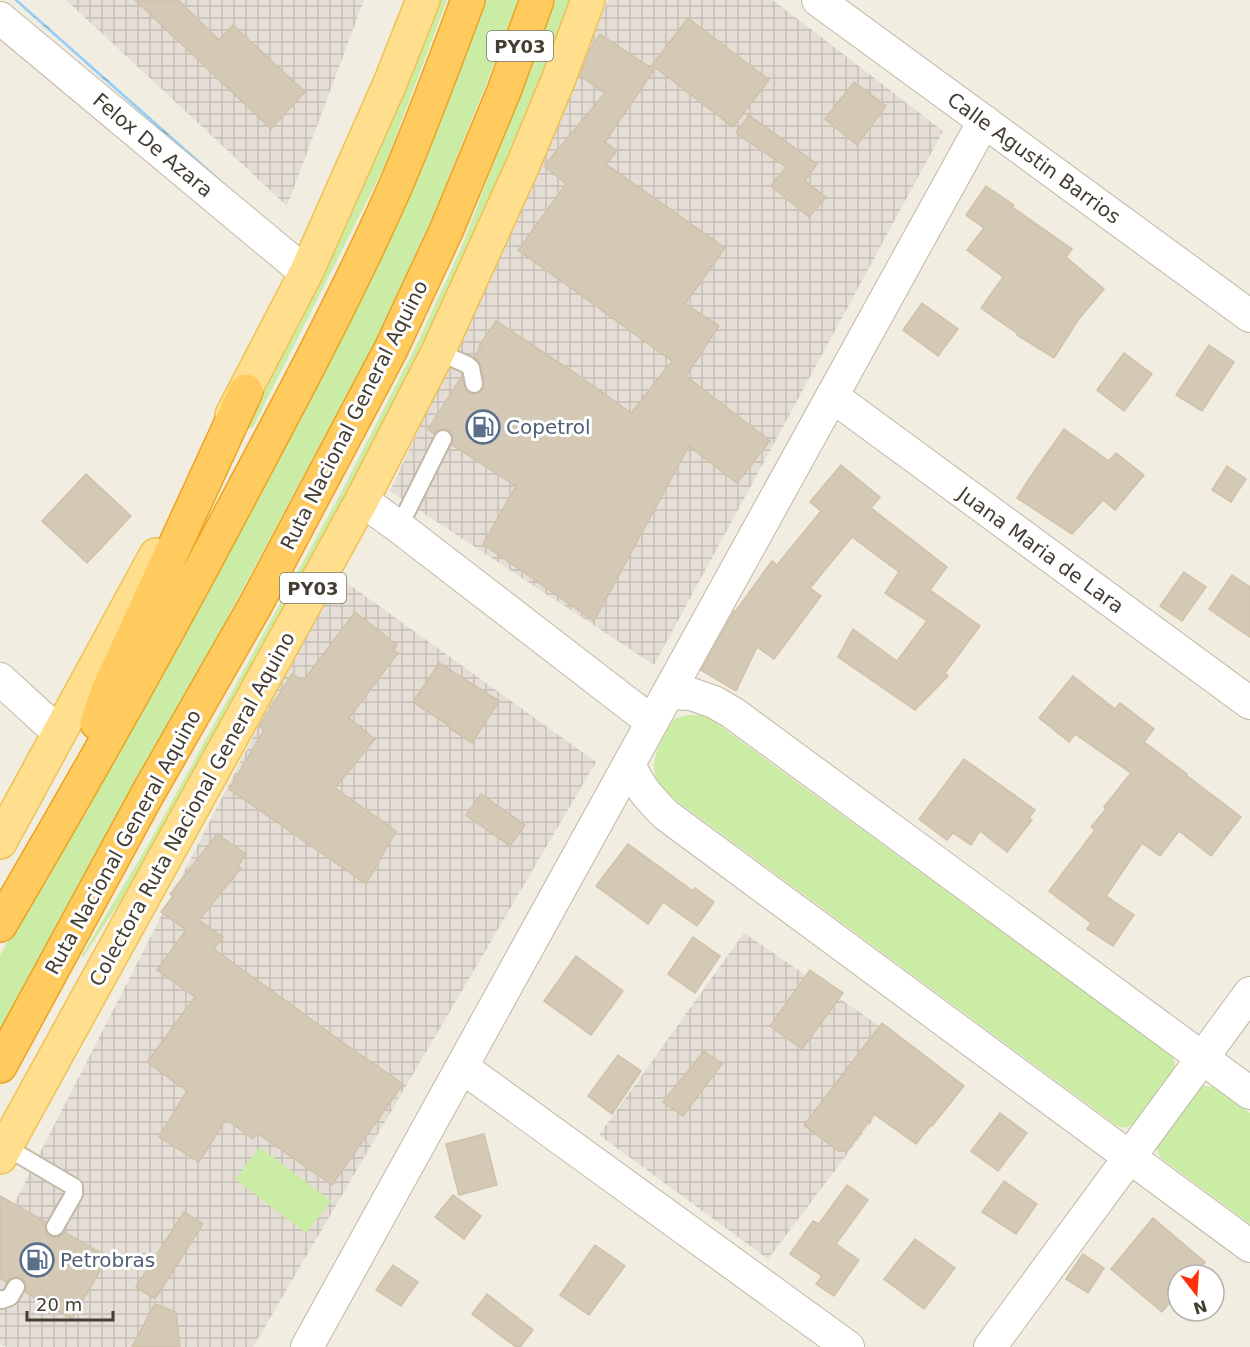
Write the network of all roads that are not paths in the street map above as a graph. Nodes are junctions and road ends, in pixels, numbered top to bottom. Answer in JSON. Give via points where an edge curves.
{"nodes":[{"id":1,"x":423,"y":0,"type":"edge"},
{"id":2,"x":468,"y":0,"type":"edge"},
{"id":3,"x":537,"y":0,"type":"edge"},
{"id":4,"x":588,"y":0,"type":"edge"},
{"id":5,"x":818,"y":0,"type":"edge"},
{"id":6,"x":1,"y":21,"type":"edge"},
{"id":7,"x":984,"y":121,"type":"junction"},
{"id":8,"x":306,"y":273,"type":"junction"},
{"id":9,"x":1250,"y":316,"type":"edge"},
{"id":10,"x":438,"y":352,"type":"junction"},
{"id":11,"x":474,"y":384,"type":"dead end"},
{"id":12,"x":246,"y":391,"type":"junction"},
{"id":13,"x":832,"y":396,"type":"junction"},
{"id":14,"x":443,"y":439,"type":"dead end"},
{"id":15,"x":362,"y":500,"type":"junction"},
{"id":16,"x":399,"y":527,"type":"junction"},
{"id":17,"x":0,"y":679,"type":"edge"},
{"id":18,"x":669,"y":693,"type":"junction"},
{"id":19,"x":1250,"y":703,"type":"edge"},
{"id":20,"x":652,"y":722,"type":"junction"},
{"id":21,"x":59,"y":733,"type":"junction"},
{"id":22,"x":629,"y":764,"type":"junction"},
{"id":23,"x":67,"y":811,"type":"junction"},
{"id":24,"x":0,"y":842,"type":"edge"},
{"id":25,"x":136,"y":910,"type":"junction"},
{"id":26,"x":0,"y":925,"type":"edge"},
{"id":27,"x":1250,"y":993,"type":"edge"},
{"id":28,"x":1203,"y":1058,"type":"junction"},
{"id":29,"x":0,"y":1066,"type":"edge"},
{"id":30,"x":462,"y":1067,"type":"junction"},
{"id":31,"x":1250,"y":1093,"type":"edge"},
{"id":32,"x":0,"y":1115,"type":"edge"},
{"id":33,"x":3,"y":1152,"type":"edge"},
{"id":34,"x":1129,"y":1157,"type":"junction"},
{"id":35,"x":55,"y":1227,"type":"dead end"},
{"id":36,"x":1250,"y":1245,"type":"edge"},
{"id":37,"x":16,"y":1287,"type":"dead end"},
{"id":38,"x":0,"y":1299,"type":"edge"},
{"id":39,"x":307,"y":1347,"type":"edge"},
{"id":40,"x":848,"y":1347,"type":"edge"},
{"id":41,"x":990,"y":1347,"type":"edge"}],
"edges":[{"from":1,"to":8,"type":"main road"},
{"from":2,"to":23,"type":"highway","number":"PY03","via":[[396,184],[342,300],[197,577]]},
{"from":3,"to":29,"type":"highway","name":"Ruta Nacional General Aquino","number":"PY03","via":[[446,231],[385,360],[255,606]]},
{"from":4,"to":10,"type":"main road","name":"Colectora Ruta Nacional General Aquino","number":"PY03","via":[[560,78]]},
{"from":5,"to":7,"type":"street","name":"Calle Agustin Barrios"},
{"from":6,"to":8,"type":"street","name":"Felox De Azara"},
{"from":7,"to":9,"type":"street","name":"Calle Agustin Barrios"},
{"from":7,"to":13,"type":"street"},
{"from":8,"to":12,"type":"main road"},
{"from":10,"to":11,"type":"lane","via":[[471,368]]},
{"from":10,"to":15,"type":"main road","name":"Colectora Ruta Nacional General Aquino","number":"PY03"},
{"from":12,"to":21,"type":"main road"},
{"from":12,"to":23,"type":"highway","via":[[108,691]]},
{"from":13,"to":18,"type":"street"},
{"from":13,"to":19,"type":"street","name":"Juana Maria de Lara"},
{"from":14,"to":16,"type":"lane"},
{"from":15,"to":16,"type":"street"},
{"from":15,"to":25,"type":"main road","name":"Colectora Ruta Nacional General Aquino","number":"PY03"},
{"from":16,"to":20,"type":"street"},
{"from":17,"to":21,"type":"street"},
{"from":18,"to":20,"type":"street"},
{"from":18,"to":28,"type":"street","via":[[691,694],[733,713]]},
{"from":20,"to":22,"type":"street"},
{"from":21,"to":24,"type":"main road"},
{"from":22,"to":30,"type":"street"},
{"from":22,"to":34,"type":"street","via":[[637,783],[666,815]]},
{"from":23,"to":26,"type":"highway","number":"PY03"},
{"from":25,"to":32,"type":"main road"},
{"from":25,"to":33,"type":"main road","name":"Colectora Ruta Nacional General Aquino","number":"PY03"},
{"from":27,"to":28,"type":"street"},
{"from":28,"to":31,"type":"street"},
{"from":28,"to":34,"type":"street"},
{"from":30,"to":39,"type":"street"},
{"from":30,"to":40,"type":"street"},
{"from":33,"to":35,"type":"lane","via":[[74,1187],[74,1194]]},
{"from":34,"to":36,"type":"street"},
{"from":34,"to":41,"type":"street"},
{"from":37,"to":38,"type":"lane","via":[[10,1297]]}]}
